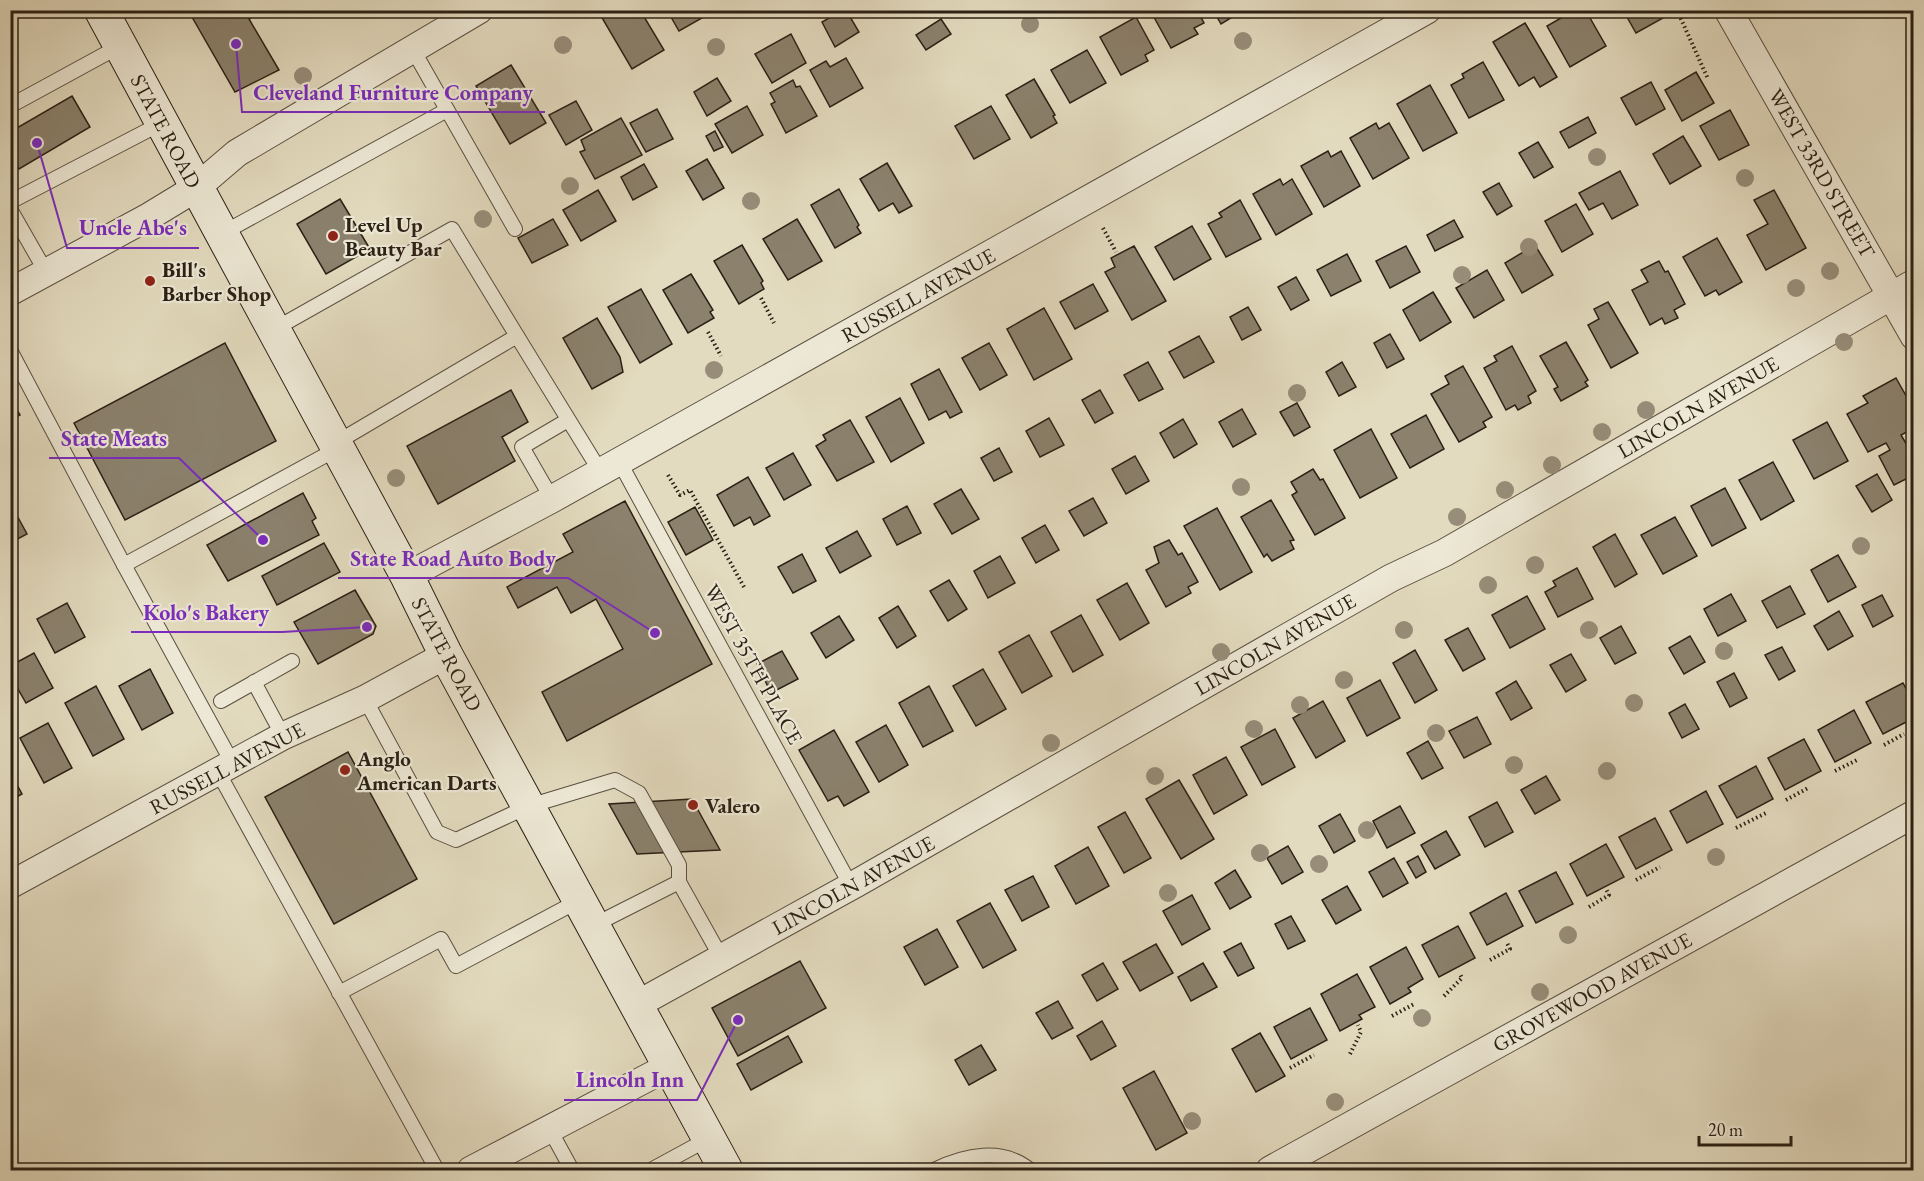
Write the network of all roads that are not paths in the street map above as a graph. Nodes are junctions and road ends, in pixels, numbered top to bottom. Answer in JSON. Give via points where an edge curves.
{"nodes":[{"id":1,"x":101,"y":10,"type":"edge"},
{"id":2,"x":479,"y":10,"type":"edge"},
{"id":3,"x":1427,"y":10,"type":"edge"},
{"id":4,"x":1728,"y":10,"type":"edge"},
{"id":5,"x":120,"y":46,"type":"junction"},
{"id":6,"x":412,"y":48,"type":"junction"},
{"id":7,"x":10,"y":106,"type":"edge"},
{"id":8,"x":447,"y":110,"type":"junction"},
{"id":9,"x":160,"y":124,"type":"junction"},
{"id":10,"x":196,"y":188,"type":"junction"},
{"id":11,"x":10,"y":202,"type":"edge"},
{"id":12,"x":10,"y":209,"type":"edge"},
{"id":13,"x":515,"y":229,"type":"dead end"},
{"id":14,"x":221,"y":234,"type":"junction"},
{"id":15,"x":46,"y":272,"type":"junction"},
{"id":16,"x":1903,"y":289,"type":"edge"},
{"id":17,"x":10,"y":292,"type":"edge"},
{"id":18,"x":273,"y":330,"type":"junction"},
{"id":19,"x":517,"y":336,"type":"junction"},
{"id":20,"x":1914,"y":336,"type":"edge"},
{"id":21,"x":10,"y":350,"type":"edge"},
{"id":22,"x":568,"y":420,"type":"junction"},
{"id":23,"x":336,"y":446,"type":"junction"},
{"id":24,"x":610,"y":466,"type":"junction"},
{"id":25,"x":552,"y":499,"type":"junction"},
{"id":26,"x":124,"y":565,"type":"junction"},
{"id":27,"x":406,"y":576,"type":"junction"},
{"id":28,"x":446,"y":655,"type":"junction"},
{"id":29,"x":292,"y":661,"type":"dead end"},
{"id":30,"x":254,"y":682,"type":"junction"},
{"id":31,"x":365,"y":699,"type":"junction"},
{"id":32,"x":221,"y":701,"type":"dead end"},
{"id":33,"x":284,"y":736,"type":"junction"},
{"id":34,"x":225,"y":768,"type":"junction"},
{"id":35,"x":529,"y":806,"type":"junction"},
{"id":36,"x":1914,"y":814,"type":"edge"},
{"id":37,"x":679,"y":882,"type":"junction"},
{"id":38,"x":10,"y":885,"type":"edge"},
{"id":39,"x":851,"y":886,"type":"junction"},
{"id":40,"x":587,"y":912,"type":"junction"},
{"id":41,"x":722,"y":959,"type":"junction"},
{"id":42,"x":339,"y":993,"type":"junction"},
{"id":43,"x":636,"y":1005,"type":"junction"},
{"id":44,"x":668,"y":1067,"type":"junction"},
{"id":45,"x":549,"y":1128,"type":"junction"},
{"id":46,"x":708,"y":1138,"type":"junction"},
{"id":47,"x":502,"y":1163,"type":"edge"},
{"id":48,"x":569,"y":1167,"type":"edge"},
{"id":49,"x":436,"y":1170,"type":"edge"},
{"id":50,"x":471,"y":1170,"type":"edge"},
{"id":51,"x":553,"y":1170,"type":"edge"},
{"id":52,"x":651,"y":1170,"type":"edge"},
{"id":53,"x":726,"y":1170,"type":"edge"},
{"id":54,"x":934,"y":1170,"type":"edge"},
{"id":55,"x":1030,"y":1170,"type":"edge"},
{"id":56,"x":1270,"y":1170,"type":"edge"}],
"edges":[{"from":1,"to":5,"type":"main road","name":"STATE ROAD"},
{"from":2,"to":6,"type":"street"},
{"from":3,"to":24,"type":"street","name":"RUSSELL AVENUE"},
{"from":4,"to":16,"type":"street","name":"WEST 33RD STREET"},
{"from":5,"to":7,"type":"lane"},
{"from":5,"to":9,"type":"main road","name":"STATE ROAD"},
{"from":6,"to":8,"type":"lane"},
{"from":6,"to":10,"type":"street","via":[[237,153]]},
{"from":8,"to":13,"type":"lane"},
{"from":8,"to":14,"type":"lane"},
{"from":9,"to":10,"type":"main road","name":"STATE ROAD"},
{"from":9,"to":11,"type":"lane"},
{"from":10,"to":14,"type":"main road","name":"STATE ROAD"},
{"from":10,"to":15,"type":"street"},
{"from":12,"to":15,"type":"lane"},
{"from":14,"to":18,"type":"main road","name":"STATE ROAD"},
{"from":15,"to":17,"type":"street"},
{"from":16,"to":20,"type":"street","name":"WEST 33RD STREET"},
{"from":16,"to":39,"type":"street","name":"LINCOLN AVENUE","via":[[1444,553],[1391,578]]},
{"from":18,"to":19,"type":"lane","name":"WEST 35TH PLACE","via":[[452,230]]},
{"from":18,"to":23,"type":"main road","name":"STATE ROAD"},
{"from":19,"to":22,"type":"lane","name":"WEST 35TH PLACE"},
{"from":19,"to":23,"type":"lane"},
{"from":21,"to":26,"type":"lane"},
{"from":22,"to":24,"type":"lane","name":"WEST 35TH PLACE"},
{"from":22,"to":25,"type":"lane","via":[[522,447]]},
{"from":23,"to":26,"type":"lane"},
{"from":23,"to":27,"type":"main road","name":"STATE ROAD"},
{"from":24,"to":25,"type":"street","name":"RUSSELL AVENUE"},
{"from":24,"to":39,"type":"lane","name":"WEST 35TH PLACE"},
{"from":25,"to":27,"type":"street","name":"RUSSELL AVENUE"},
{"from":26,"to":34,"type":"lane"},
{"from":27,"to":28,"type":"main road","name":"STATE ROAD"},
{"from":28,"to":31,"type":"street","name":"RUSSELL AVENUE"},
{"from":28,"to":35,"type":"main road","name":"STATE ROAD"},
{"from":29,"to":30,"type":"lane"},
{"from":30,"to":32,"type":"lane"},
{"from":30,"to":33,"type":"lane"},
{"from":31,"to":33,"type":"street","name":"RUSSELL AVENUE"},
{"from":31,"to":35,"type":"lane","via":[[437,832],[456,840]]},
{"from":33,"to":34,"type":"street","name":"RUSSELL AVENUE"},
{"from":34,"to":38,"type":"street","name":"RUSSELL AVENUE"},
{"from":34,"to":42,"type":"lane"},
{"from":35,"to":37,"type":"lane","via":[[615,780],[639,793],[679,866]]},
{"from":35,"to":40,"type":"main road","name":"STATE ROAD"},
{"from":36,"to":56,"type":"street","name":"GROVEWOOD AVENUE"},
{"from":37,"to":40,"type":"lane"},
{"from":37,"to":41,"type":"lane"},
{"from":39,"to":41,"type":"street","name":"LINCOLN AVENUE"},
{"from":40,"to":42,"type":"lane","via":[[456,966],[441,939]]},
{"from":40,"to":43,"type":"main road","name":"STATE ROAD"},
{"from":41,"to":43,"type":"street","name":"LINCOLN AVENUE"},
{"from":42,"to":49,"type":"lane"},
{"from":43,"to":44,"type":"main road","name":"STATE ROAD"},
{"from":44,"to":45,"type":"street"},
{"from":44,"to":46,"type":"main road","name":"STATE ROAD"},
{"from":45,"to":47,"type":"street"},
{"from":45,"to":48,"type":"lane"},
{"from":46,"to":52,"type":"lane"},
{"from":46,"to":53,"type":"main road","name":"STATE ROAD"},
{"from":47,"to":50,"type":"street"},
{"from":48,"to":51,"type":"lane"},
{"from":54,"to":55,"type":"lane","via":[[988,1154],[1018,1161]]}]}
